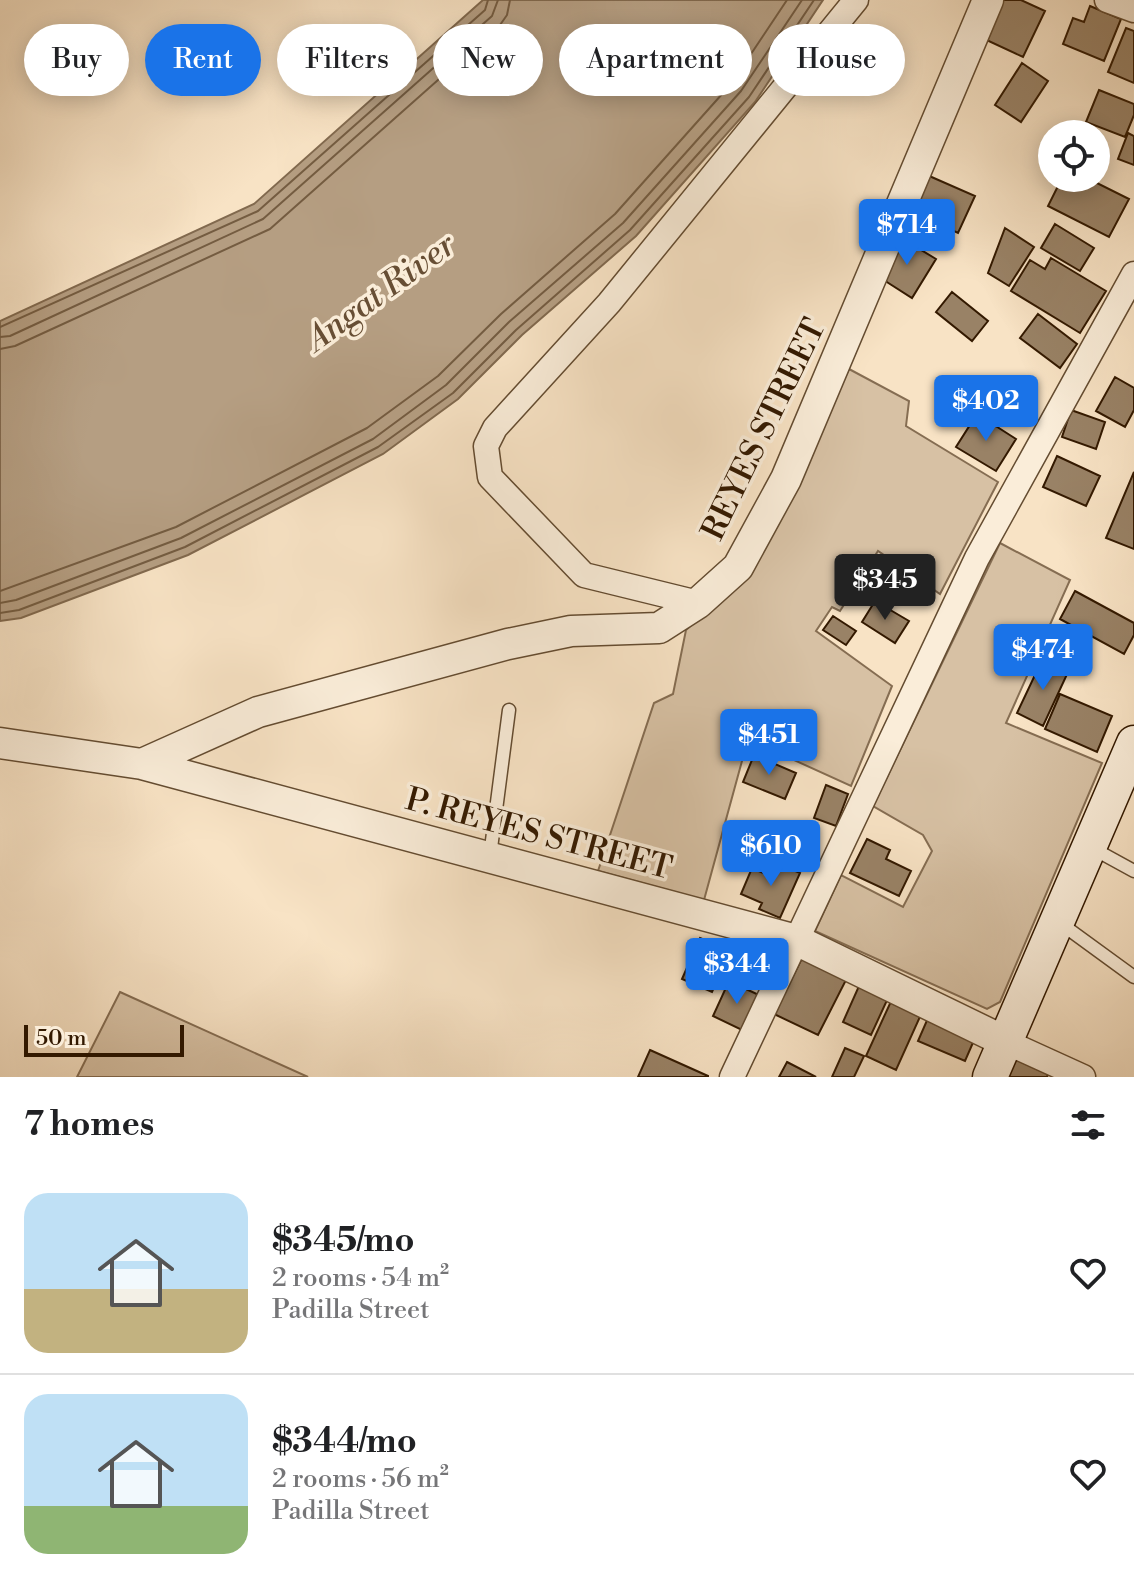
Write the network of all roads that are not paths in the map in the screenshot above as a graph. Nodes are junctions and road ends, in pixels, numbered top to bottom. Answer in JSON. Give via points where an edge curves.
{"nodes":[{"id":1,"x":856,"y":0,"type":"edge"},
{"id":2,"x":988,"y":0,"type":"edge"},
{"id":3,"x":1107,"y":0,"type":"edge"},
{"id":4,"x":1134,"y":10,"type":"edge"},
{"id":5,"x":1134,"y":274,"type":"edge"},
{"id":6,"x":698,"y":603,"type":"junction"},
{"id":7,"x":509,"y":710,"type":"dead end"},
{"id":8,"x":0,"y":743,"type":"edge"},
{"id":9,"x":1134,"y":743,"type":"edge"},
{"id":10,"x":142,"y":764,"type":"junction"},
{"id":11,"x":1090,"y":847,"type":"junction"},
{"id":12,"x":490,"y":856,"type":"junction"},
{"id":13,"x":1134,"y":871,"type":"edge"},
{"id":14,"x":1058,"y":921,"type":"junction"},
{"id":15,"x":796,"y":940,"type":"junction"},
{"id":16,"x":1134,"y":977,"type":"edge"},
{"id":17,"x":1006,"y":1042,"type":"junction"},
{"id":18,"x":732,"y":1077,"type":"edge"},
{"id":19,"x":990,"y":1077,"type":"edge"},
{"id":20,"x":1083,"y":1077,"type":"edge"}],
"edges":[{"from":1,"to":6,"type":"street","via":[[609,303],[495,428],[486,446],[490,477],[584,575]]},
{"from":2,"to":6,"type":"street","name":"REYES STREET","via":[[786,479],[738,567]]},
{"from":3,"to":4,"type":"street"},
{"from":5,"to":15,"type":"street","via":[[977,558]]},
{"from":6,"to":10,"type":"street","name":"REYES STREET","via":[[659,628],[546,636],[258,712]]},
{"from":7,"to":12,"type":"lane"},
{"from":8,"to":10,"type":"street","name":"P. REYES STREET"},
{"from":9,"to":11,"type":"main road"},
{"from":10,"to":12,"type":"street","name":"P. REYES STREET"},
{"from":11,"to":13,"type":"lane"},
{"from":11,"to":14,"type":"main road"},
{"from":12,"to":15,"type":"street","name":"P. REYES STREET"},
{"from":14,"to":16,"type":"lane"},
{"from":14,"to":17,"type":"main road"},
{"from":15,"to":17,"type":"street","name":"P. REYES STREET"},
{"from":15,"to":18,"type":"street"},
{"from":17,"to":19,"type":"main road"},
{"from":17,"to":20,"type":"street","name":"P. REYES STREET"}]}
